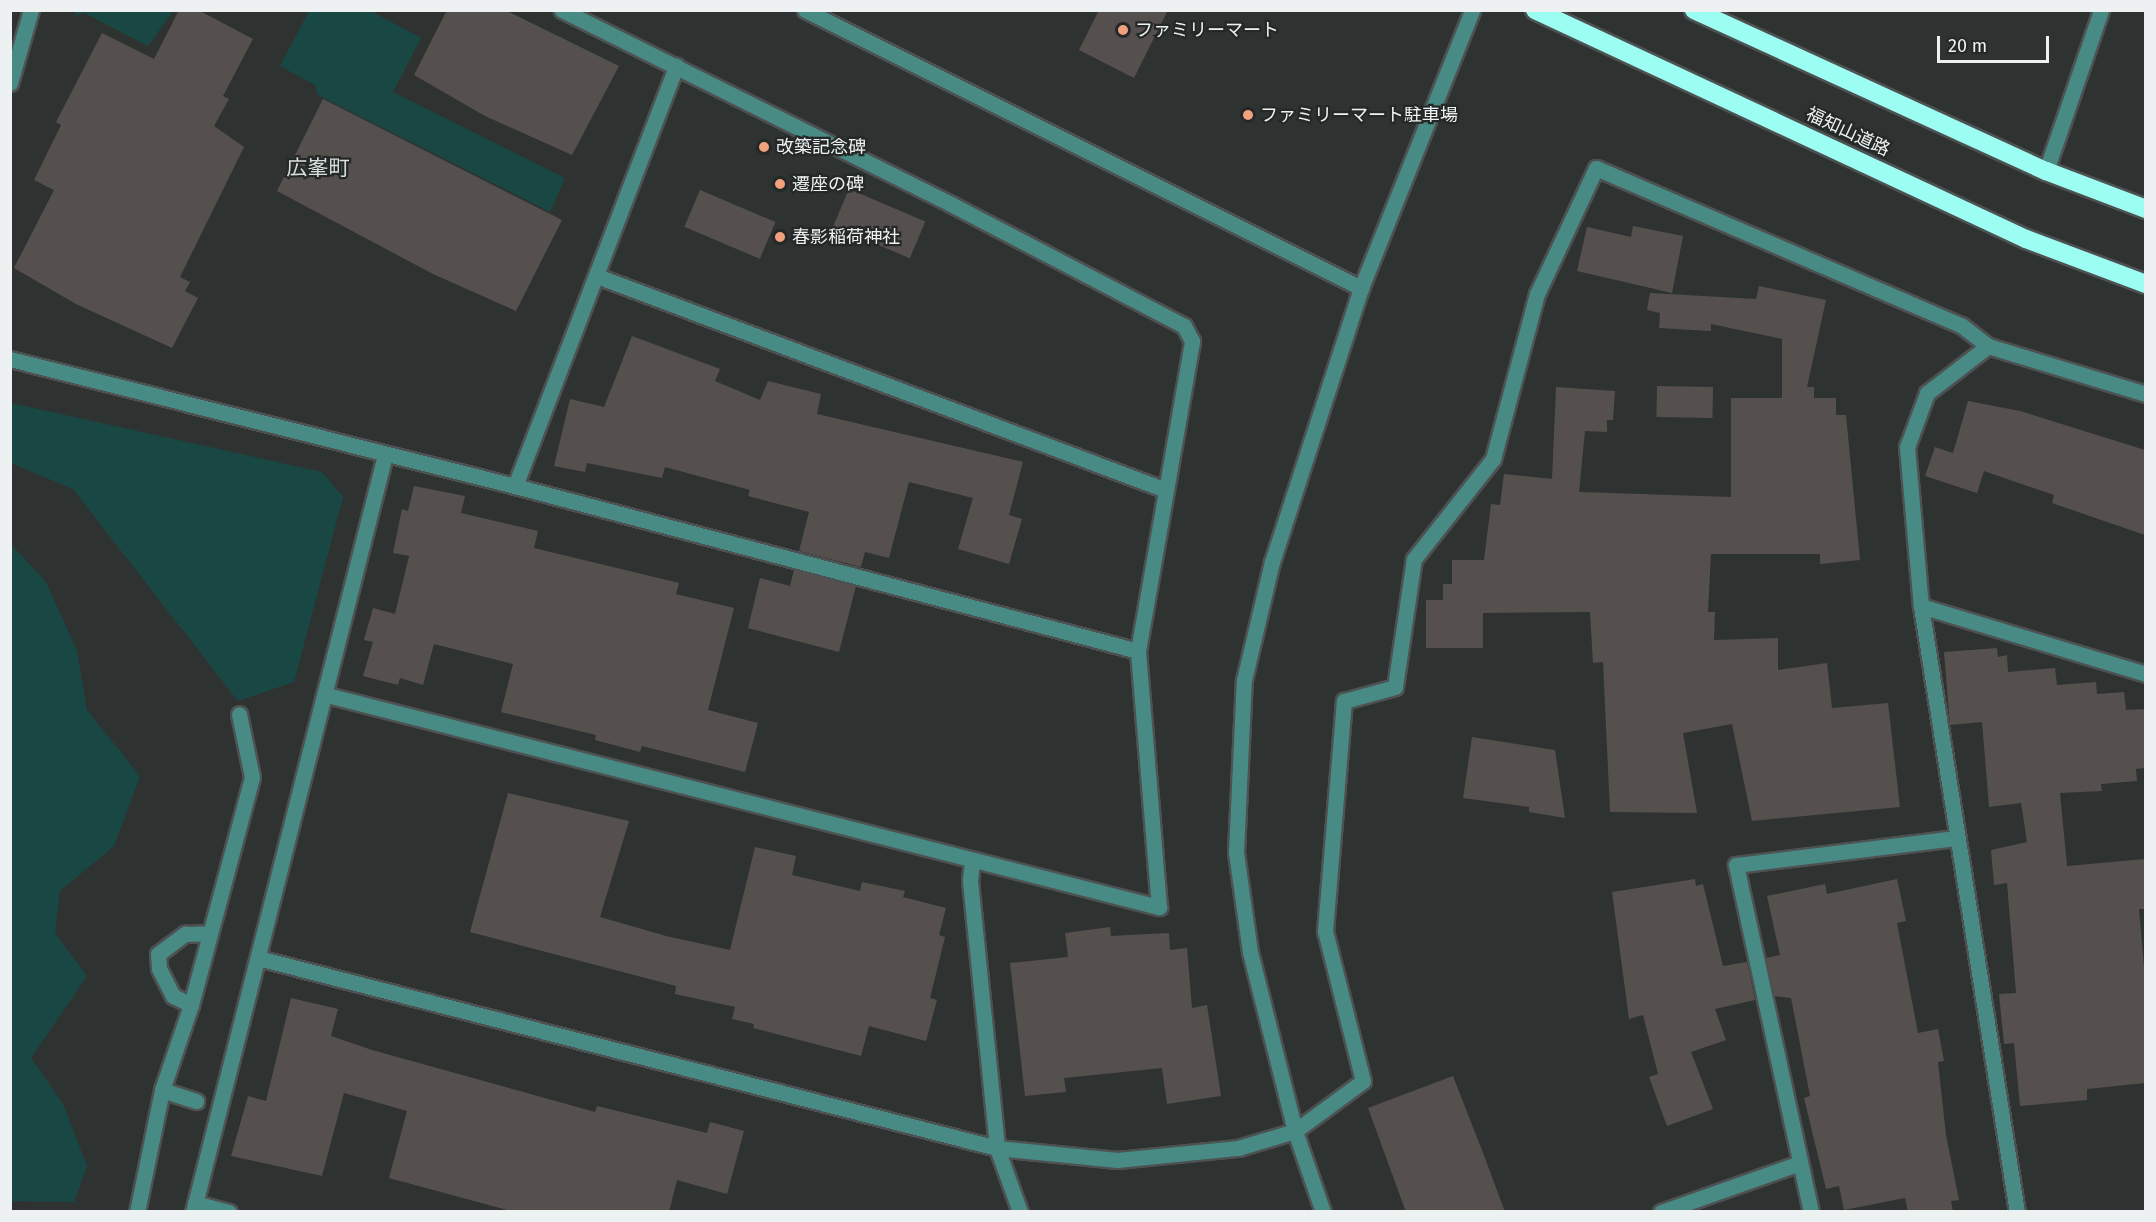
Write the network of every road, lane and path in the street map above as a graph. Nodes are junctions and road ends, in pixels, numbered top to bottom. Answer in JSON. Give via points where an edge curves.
{"nodes":[{"id":1,"x":31,"y":10,"type":"edge"},
{"id":2,"x":562,"y":10,"type":"edge"},
{"id":3,"x":805,"y":10,"type":"edge"},
{"id":4,"x":1472,"y":10,"type":"edge"},
{"id":5,"x":1535,"y":10,"type":"edge"},
{"id":6,"x":1694,"y":10,"type":"edge"},
{"id":7,"x":2101,"y":10,"type":"edge"},
{"id":8,"x":676,"y":66,"type":"junction"},
{"id":9,"x":10,"y":83,"type":"edge"},
{"id":10,"x":2046,"y":171,"type":"junction"},
{"id":11,"x":2145,"y":209,"type":"edge"},
{"id":12,"x":597,"y":276,"type":"junction"},
{"id":13,"x":2145,"y":284,"type":"edge"},
{"id":14,"x":1361,"y":288,"type":"junction"},
{"id":15,"x":1988,"y":346,"type":"junction"},
{"id":16,"x":10,"y":359,"type":"edge"},
{"id":17,"x":2145,"y":394,"type":"edge"},
{"id":18,"x":385,"y":455,"type":"junction"},
{"id":19,"x":515,"y":486,"type":"junction"},
{"id":20,"x":1163,"y":489,"type":"junction"},
{"id":21,"x":1921,"y":606,"type":"junction"},
{"id":22,"x":1138,"y":651,"type":"junction"},
{"id":23,"x":2145,"y":674,"type":"edge"},
{"id":24,"x":327,"y":695,"type":"junction"},
{"id":25,"x":238,"y":714,"type":"dead end"},
{"id":26,"x":1956,"y":838,"type":"junction"},
{"id":27,"x":972,"y":861,"type":"junction"},
{"id":28,"x":208,"y":933,"type":"junction"},
{"id":29,"x":258,"y":958,"type":"junction"},
{"id":30,"x":191,"y":1005,"type":"junction"},
{"id":31,"x":162,"y":1090,"type":"junction"},
{"id":32,"x":196,"y":1101,"type":"dead end"},
{"id":33,"x":1295,"y":1131,"type":"junction"},
{"id":34,"x":997,"y":1148,"type":"junction"},
{"id":35,"x":1797,"y":1164,"type":"junction"},
{"id":36,"x":194,"y":1207,"type":"edge"},
{"id":37,"x":137,"y":1212,"type":"edge"},
{"id":38,"x":230,"y":1212,"type":"edge"},
{"id":39,"x":1020,"y":1212,"type":"edge"},
{"id":40,"x":1323,"y":1212,"type":"edge"},
{"id":41,"x":1661,"y":1212,"type":"edge"},
{"id":42,"x":1810,"y":1212,"type":"edge"},
{"id":43,"x":2016,"y":1212,"type":"edge"}],
"edges":[{"from":1,"to":9,"type":"street"},
{"from":2,"to":8,"type":"street"},
{"from":3,"to":14,"type":"street"},
{"from":4,"to":14,"type":"street"},
{"from":5,"to":13,"type":"highway","name":"福知山道路","via":[[2026,239]]},
{"from":6,"to":10,"type":"highway"},
{"from":7,"to":10,"type":"street"},
{"from":8,"to":12,"type":"street"},
{"from":8,"to":20,"type":"street","via":[[1184,326],[1192,341]]},
{"from":10,"to":11,"type":"highway"},
{"from":12,"to":19,"type":"street"},
{"from":12,"to":20,"type":"street"},
{"from":14,"to":33,"type":"street","via":[[1272,562],[1244,680],[1236,853],[1250,952]]},
{"from":15,"to":17,"type":"street"},
{"from":15,"to":21,"type":"street","via":[[1927,393],[1907,447]]},
{"from":15,"to":33,"type":"street","via":[[1961,325],[1596,168],[1537,294],[1493,459],[1414,559],[1395,687],[1344,701],[1325,931],[1363,1081]]},
{"from":16,"to":18,"type":"street"},
{"from":18,"to":19,"type":"street"},
{"from":18,"to":24,"type":"street"},
{"from":19,"to":22,"type":"street"},
{"from":20,"to":22,"type":"street"},
{"from":21,"to":23,"type":"street"},
{"from":21,"to":26,"type":"street"},
{"from":22,"to":27,"type":"street","via":[[1159,907]]},
{"from":24,"to":27,"type":"street"},
{"from":24,"to":29,"type":"street"},
{"from":25,"to":28,"type":"street","via":[[252,777]]},
{"from":26,"to":35,"type":"street","via":[[1736,865]]},
{"from":26,"to":43,"type":"street"},
{"from":27,"to":34,"type":"street","via":[[970,881]]},
{"from":28,"to":30,"type":"street"},
{"from":28,"to":30,"type":"street","via":[[185,934],[158,954],[159,968],[173,996]]},
{"from":29,"to":34,"type":"street"},
{"from":29,"to":36,"type":"street"},
{"from":30,"to":31,"type":"street"},
{"from":31,"to":32,"type":"street"},
{"from":31,"to":37,"type":"street"},
{"from":33,"to":34,"type":"street","via":[[1239,1148],[1117,1160]]},
{"from":33,"to":40,"type":"street"},
{"from":34,"to":39,"type":"street"},
{"from":35,"to":41,"type":"street"},
{"from":35,"to":42,"type":"street"},
{"from":36,"to":38,"type":"street"}]}
